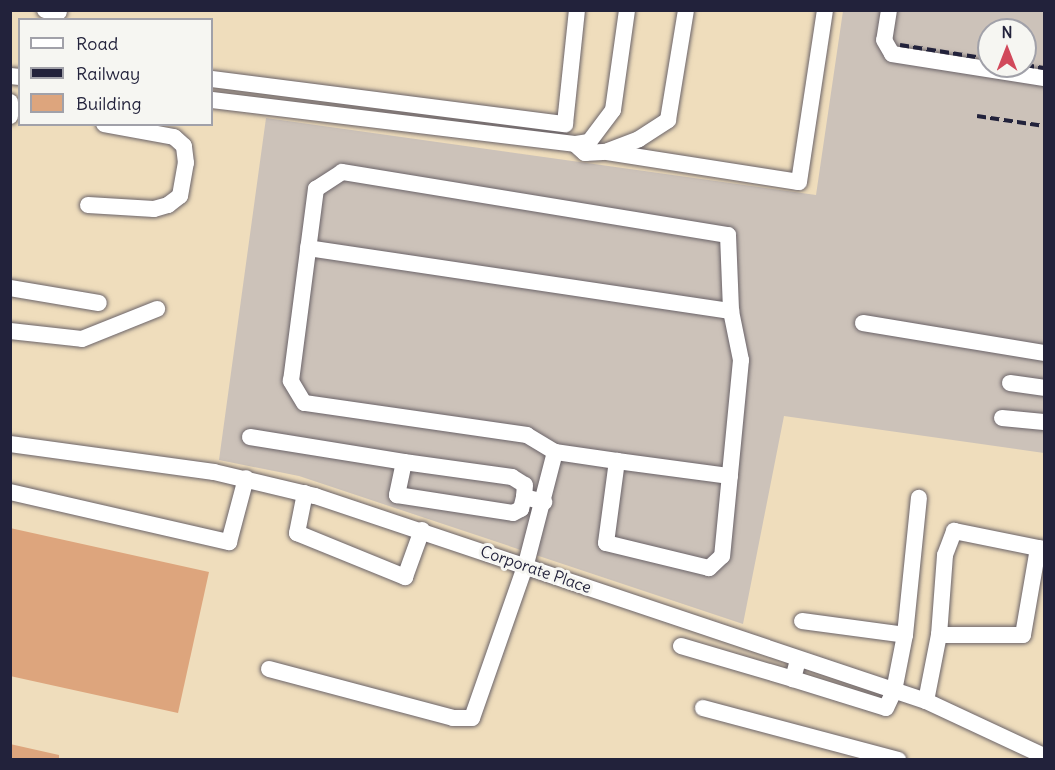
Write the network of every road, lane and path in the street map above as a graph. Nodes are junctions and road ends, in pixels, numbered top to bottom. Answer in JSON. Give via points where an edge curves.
{"nodes":[{"id":1,"x":577,"y":10,"type":"edge"},
{"id":2,"x":616,"y":10,"type":"edge"},
{"id":3,"x":627,"y":10,"type":"edge"},
{"id":4,"x":686,"y":10,"type":"edge"},
{"id":5,"x":825,"y":10,"type":"edge"},
{"id":6,"x":889,"y":10,"type":"edge"},
{"id":7,"x":1044,"y":78,"type":"edge"},
{"id":8,"x":213,"y":79,"type":"edge"},
{"id":9,"x":213,"y":100,"type":"edge"},
{"id":10,"x":607,"y":120,"type":"junction"},
{"id":11,"x":115,"y":126,"type":"edge"},
{"id":12,"x":576,"y":144,"type":"junction"},
{"id":13,"x":607,"y":152,"type":"junction"},
{"id":14,"x":88,"y":205,"type":"dead end"},
{"id":15,"x":308,"y":248,"type":"junction"},
{"id":16,"x":10,"y":288,"type":"edge"},
{"id":17,"x":99,"y":303,"type":"dead end"},
{"id":18,"x":157,"y":309,"type":"dead end"},
{"id":19,"x":731,"y":311,"type":"junction"},
{"id":20,"x":863,"y":323,"type":"dead end"},
{"id":21,"x":10,"y":331,"type":"edge"},
{"id":22,"x":1044,"y":353,"type":"edge"},
{"id":23,"x":1010,"y":383,"type":"dead end"},
{"id":24,"x":1044,"y":388,"type":"edge"},
{"id":25,"x":1002,"y":417,"type":"dead end"},
{"id":26,"x":1044,"y":422,"type":"edge"},
{"id":27,"x":250,"y":437,"type":"dead end"},
{"id":28,"x":10,"y":444,"type":"edge"},
{"id":29,"x":555,"y":452,"type":"junction"},
{"id":30,"x":617,"y":461,"type":"junction"},
{"id":31,"x":404,"y":462,"type":"junction"},
{"id":32,"x":730,"y":476,"type":"junction"},
{"id":33,"x":246,"y":478,"type":"junction"},
{"id":34,"x":10,"y":492,"type":"edge"},
{"id":35,"x":305,"y":493,"type":"junction"},
{"id":36,"x":524,"y":497,"type":"junction"},
{"id":37,"x":919,"y":498,"type":"dead end"},
{"id":38,"x":544,"y":502,"type":"junction"},
{"id":39,"x":422,"y":530,"type":"junction"},
{"id":40,"x":1041,"y":548,"type":"edge"},
{"id":41,"x":526,"y":564,"type":"junction"},
{"id":42,"x":802,"y":621,"type":"dead end"},
{"id":43,"x":905,"y":635,"type":"junction"},
{"id":44,"x":939,"y":635,"type":"junction"},
{"id":45,"x":681,"y":646,"type":"dead end"},
{"id":46,"x":798,"y":660,"type":"junction"},
{"id":47,"x":269,"y":669,"type":"dead end"},
{"id":48,"x":793,"y":680,"type":"junction"},
{"id":49,"x":894,"y":691,"type":"junction"},
{"id":50,"x":926,"y":701,"type":"junction"},
{"id":51,"x":703,"y":708,"type":"dead end"},
{"id":52,"x":1044,"y":756,"type":"edge"},
{"id":53,"x":898,"y":759,"type":"edge"}],
"edges":[{"from":1,"to":8,"type":"street","via":[[565,124]]},
{"from":2,"to":10,"type":"street","via":[[603,106]]},
{"from":3,"to":10,"type":"street","via":[[613,110]]},
{"from":4,"to":13,"type":"street","via":[[668,120],[639,139]]},
{"from":5,"to":13,"type":"street","via":[[799,182]]},
{"from":6,"to":7,"type":"street","via":[[884,40],[892,54]]},
{"from":9,"to":12,"type":"street"},
{"from":10,"to":12,"type":"street","via":[[589,142]]},
{"from":10,"to":13,"type":"street","via":[[613,129]]},
{"from":11,"to":14,"type":"street","via":[[174,137],[184,146],[186,163],[180,196],[154,209]]},
{"from":12,"to":13,"type":"street","via":[[585,153]]},
{"from":15,"to":19,"type":"street"},
{"from":15,"to":19,"type":"street","via":[[316,189],[342,172],[728,235]]},
{"from":15,"to":29,"type":"street","via":[[291,381],[304,403],[527,435]]},
{"from":16,"to":17,"type":"street"},
{"from":18,"to":21,"type":"street","via":[[82,339]]},
{"from":19,"to":32,"type":"street","via":[[741,360]]},
{"from":20,"to":22,"type":"street"},
{"from":23,"to":24,"type":"street"},
{"from":25,"to":26,"type":"street"},
{"from":27,"to":31,"type":"street"},
{"from":28,"to":33,"type":"street","name":"Corporate Place"},
{"from":29,"to":30,"type":"street"},
{"from":29,"to":38,"type":"street"},
{"from":30,"to":32,"type":"street"},
{"from":30,"to":32,"type":"street","via":[[606,543],[709,568],[722,556]]},
{"from":31,"to":36,"type":"street","via":[[512,477],[525,485]]},
{"from":31,"to":36,"type":"street","via":[[397,495],[513,513],[521,509]]},
{"from":33,"to":34,"type":"street","via":[[229,542]]},
{"from":33,"to":35,"type":"street","name":"Corporate Place"},
{"from":35,"to":39,"type":"street","name":"Corporate Place"},
{"from":35,"to":39,"type":"street","via":[[297,534],[405,577]]},
{"from":36,"to":38,"type":"street"},
{"from":37,"to":43,"type":"street"},
{"from":38,"to":41,"type":"street"},
{"from":39,"to":41,"type":"street","name":"Corporate Place"},
{"from":40,"to":44,"type":"street","via":[[1023,635]]},
{"from":40,"to":44,"type":"street","via":[[954,531],[945,555]]},
{"from":41,"to":46,"type":"street","name":"Corporate Place"},
{"from":41,"to":47,"type":"street","via":[[472,718],[453,718]]},
{"from":42,"to":43,"type":"street"},
{"from":43,"to":49,"type":"street"},
{"from":44,"to":50,"type":"street"},
{"from":45,"to":48,"type":"street"},
{"from":46,"to":48,"type":"street"},
{"from":46,"to":49,"type":"street","name":"Corporate Place"},
{"from":48,"to":49,"type":"street","via":[[883,709]]},
{"from":49,"to":50,"type":"street","name":"Corporate Place"},
{"from":50,"to":52,"type":"street","name":"Corporate Place"},
{"from":51,"to":53,"type":"street"}]}
